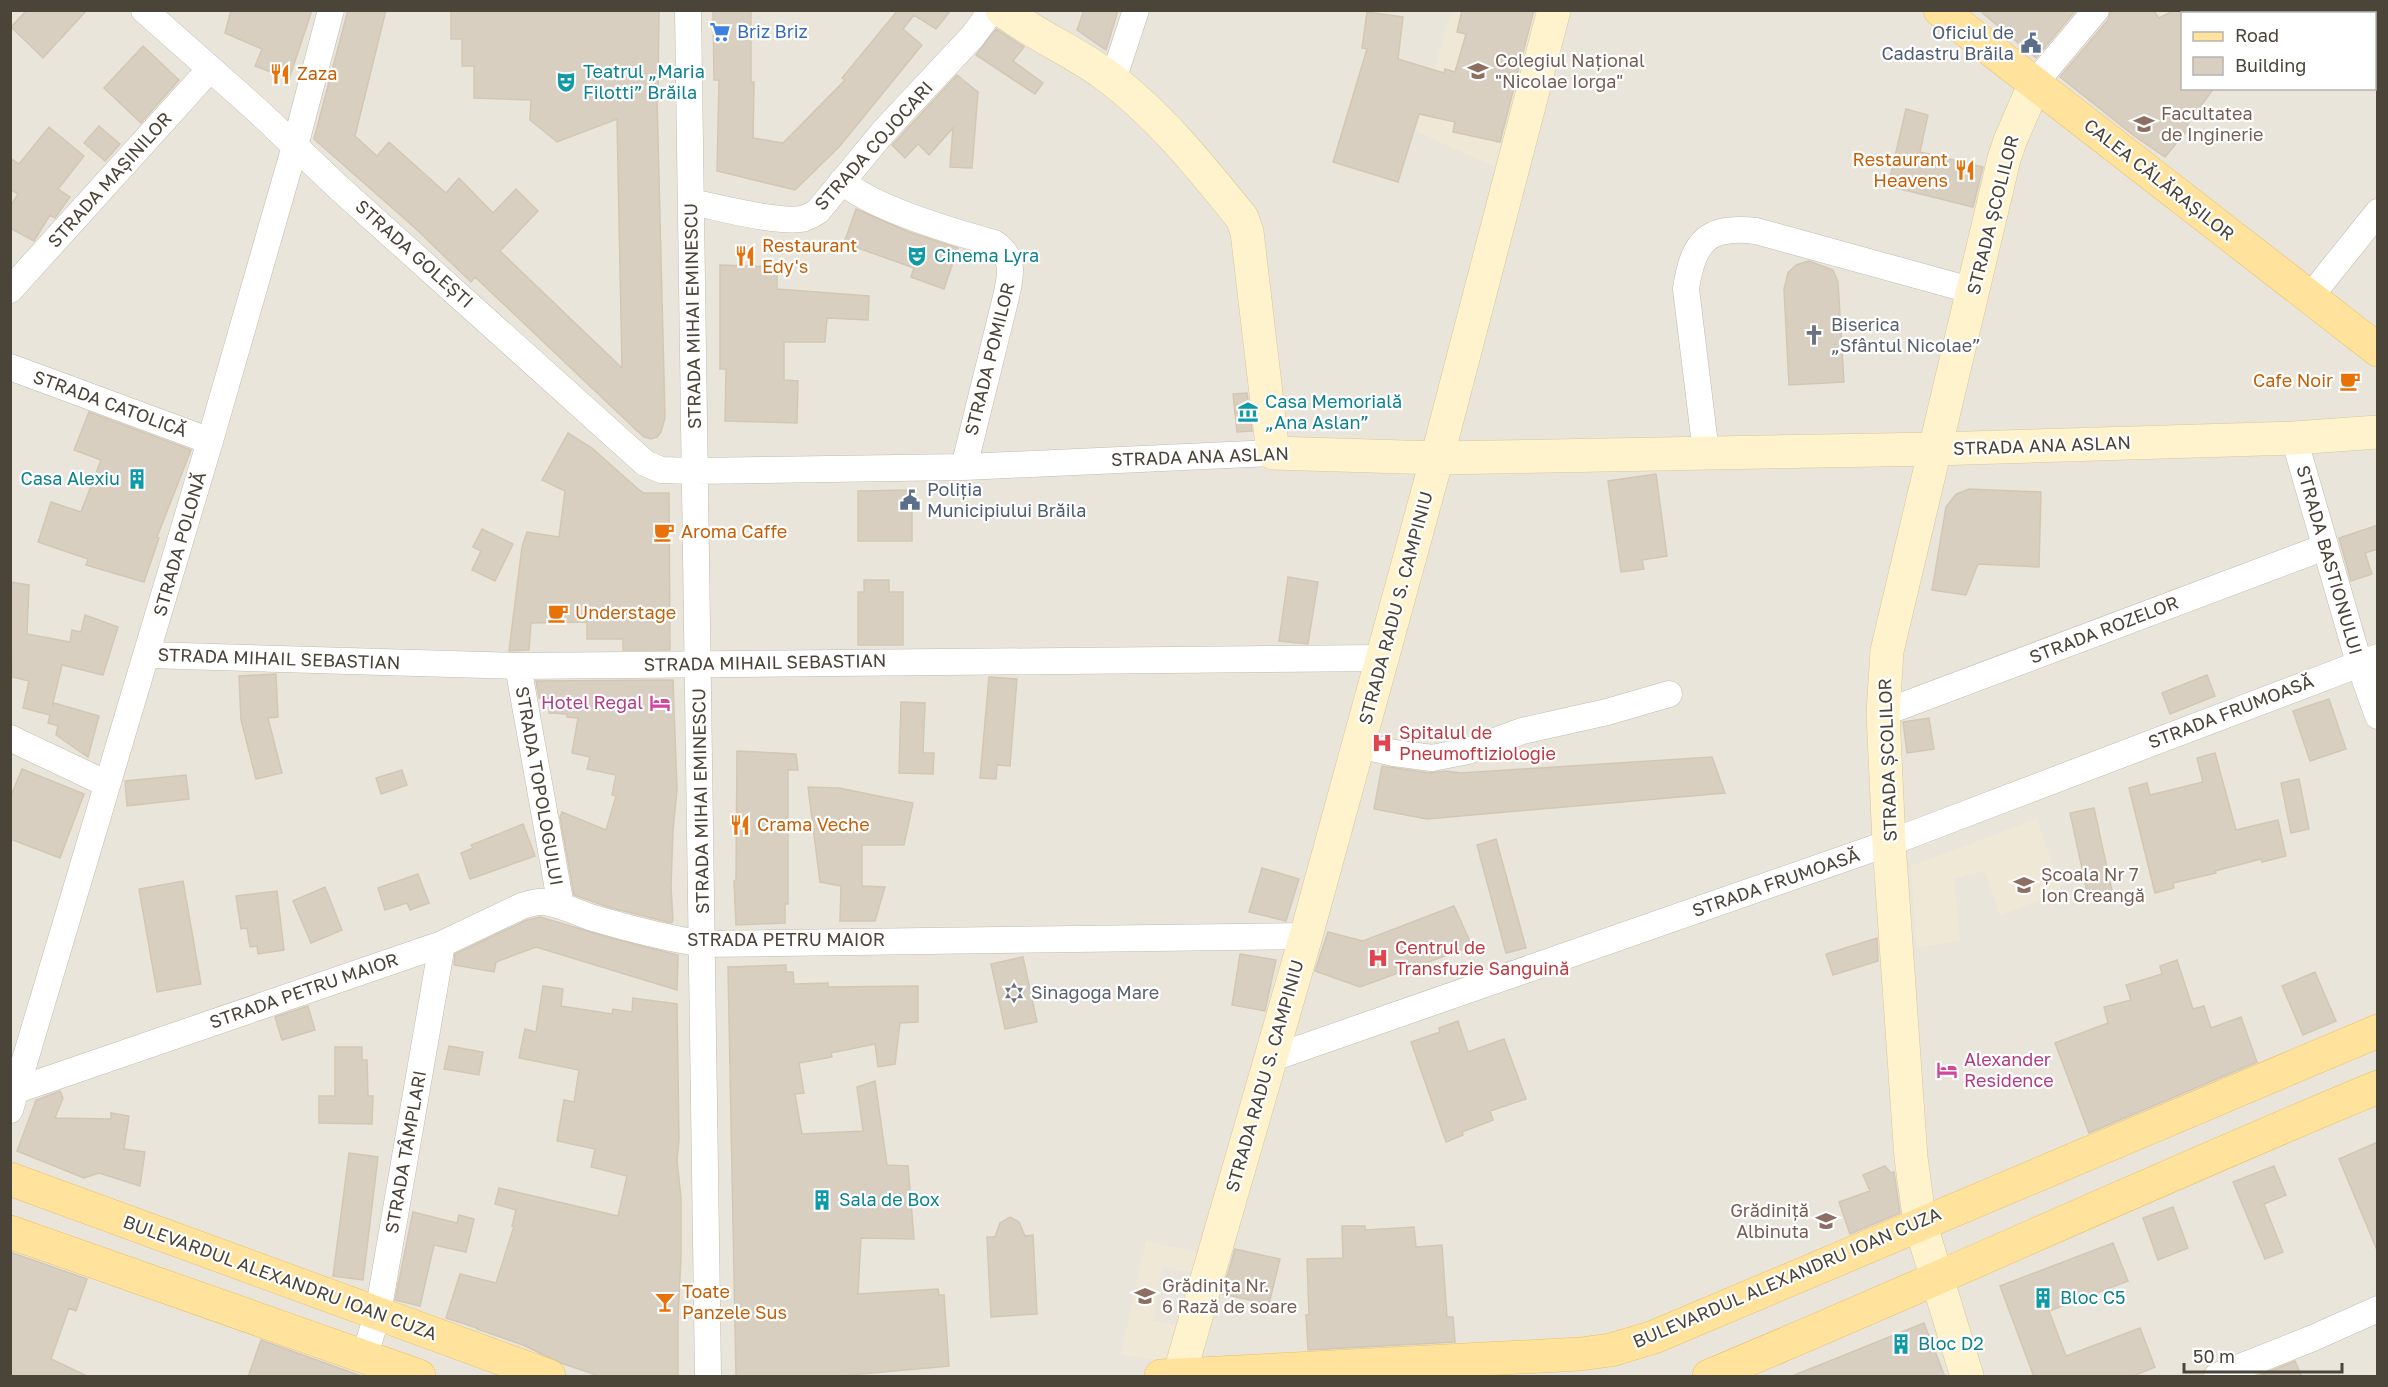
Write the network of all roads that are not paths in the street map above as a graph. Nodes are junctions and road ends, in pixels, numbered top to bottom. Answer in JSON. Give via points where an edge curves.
{"nodes":[{"id":1,"x":144,"y":10,"type":"edge"},
{"id":2,"x":331,"y":10,"type":"edge"},
{"id":3,"x":688,"y":10,"type":"edge"},
{"id":4,"x":992,"y":10,"type":"edge"},
{"id":5,"x":1002,"y":10,"type":"edge"},
{"id":6,"x":1136,"y":10,"type":"edge"},
{"id":7,"x":1554,"y":10,"type":"edge"},
{"id":8,"x":1940,"y":10,"type":"edge"},
{"id":9,"x":2096,"y":10,"type":"edge"},
{"id":10,"x":210,"y":69,"type":"junction"},
{"id":11,"x":1113,"y":80,"type":"junction"},
{"id":12,"x":2035,"y":83,"type":"junction"},
{"id":13,"x":295,"y":146,"type":"junction"},
{"id":14,"x":842,"y":181,"type":"junction"},
{"id":15,"x":691,"y":202,"type":"junction"},
{"id":16,"x":2378,"y":212,"type":"edge"},
{"id":17,"x":10,"y":290,"type":"edge"},
{"id":18,"x":1974,"y":291,"type":"junction"},
{"id":19,"x":2310,"y":297,"type":"junction"},
{"id":20,"x":2378,"y":350,"type":"edge"},
{"id":21,"x":10,"y":367,"type":"edge"},
{"id":22,"x":2378,"y":432,"type":"edge"},
{"id":23,"x":2294,"y":438,"type":"junction"},
{"id":24,"x":210,"y":441,"type":"junction"},
{"id":25,"x":1935,"y":449,"type":"junction"},
{"id":26,"x":1273,"y":453,"type":"junction"},
{"id":27,"x":1706,"y":453,"type":"junction"},
{"id":28,"x":1437,"y":458,"type":"junction"},
{"id":29,"x":964,"y":467,"type":"junction"},
{"id":30,"x":695,"y":471,"type":"junction"},
{"id":31,"x":2325,"y":547,"type":"junction"},
{"id":32,"x":148,"y":654,"type":"junction"},
{"id":33,"x":1382,"y":658,"type":"junction"},
{"id":34,"x":2368,"y":660,"type":"edge"},
{"id":35,"x":698,"y":664,"type":"junction"},
{"id":36,"x":518,"y":666,"type":"junction"},
{"id":37,"x":1669,"y":694,"type":"dead end"},
{"id":38,"x":1883,"y":713,"type":"junction"},
{"id":39,"x":2378,"y":716,"type":"edge"},
{"id":40,"x":10,"y":738,"type":"edge"},
{"id":41,"x":1358,"y":745,"type":"junction"},
{"id":42,"x":108,"y":784,"type":"junction"},
{"id":43,"x":1890,"y":843,"type":"junction"},
{"id":44,"x":561,"y":906,"type":"junction"},
{"id":45,"x":1306,"y":936,"type":"junction"},
{"id":46,"x":442,"y":944,"type":"junction"},
{"id":47,"x":704,"y":944,"type":"junction"},
{"id":48,"x":2378,"y":1030,"type":"edge"},
{"id":49,"x":1270,"y":1059,"type":"junction"},
{"id":50,"x":2378,"y":1087,"type":"edge"},
{"id":51,"x":14,"y":1100,"type":"edge"},
{"id":52,"x":10,"y":1179,"type":"edge"},
{"id":53,"x":1920,"y":1223,"type":"junction"},
{"id":54,"x":10,"y":1232,"type":"edge"},
{"id":55,"x":1938,"y":1280,"type":"junction"},
{"id":56,"x":2378,"y":1309,"type":"edge"},
{"id":57,"x":378,"y":1313,"type":"junction"},
{"id":58,"x":364,"y":1358,"type":"junction"},
{"id":59,"x":1173,"y":1376,"type":"edge"},
{"id":60,"x":419,"y":1377,"type":"edge"},
{"id":61,"x":549,"y":1377,"type":"edge"},
{"id":62,"x":708,"y":1377,"type":"edge"},
{"id":63,"x":1709,"y":1377,"type":"edge"},
{"id":64,"x":1967,"y":1377,"type":"edge"},
{"id":65,"x":2217,"y":1377,"type":"edge"}],
"edges":[{"from":1,"to":10,"type":"street","name":"STRADA GOLEȘTI"},
{"from":2,"to":13,"type":"street","name":"STRADA POLONĂ"},
{"from":3,"to":15,"type":"street","name":"STRADA MIHAI EMINESCU"},
{"from":4,"to":14,"type":"street","name":"STRADA COJOCARI"},
{"from":5,"to":11,"type":"main road"},
{"from":6,"to":11,"type":"street"},
{"from":7,"to":28,"type":"main road","name":"STRADA RADU S. CAMPINIU"},
{"from":8,"to":12,"type":"main road","name":"CALEA CĂLĂRAȘILOR"},
{"from":9,"to":12,"type":"street"},
{"from":10,"to":13,"type":"street","name":"STRADA GOLEȘTI"},
{"from":10,"to":17,"type":"street","name":"STRADA MAȘINILOR"},
{"from":11,"to":26,"type":"main road","via":[[1188,154],[1245,223]]},
{"from":12,"to":18,"type":"main road","name":"STRADA ȘCOLILOR","via":[[2007,150]]},
{"from":12,"to":19,"type":"main road","name":"CALEA CĂLĂRAȘILOR"},
{"from":13,"to":24,"type":"street","name":"STRADA POLONĂ"},
{"from":13,"to":30,"type":"street","name":"STRADA GOLEȘTI","via":[[645,464],[661,470]]},
{"from":14,"to":15,"type":"street","name":"STRADA COJOCARI","via":[[818,211],[801,219],[780,219]]},
{"from":14,"to":29,"type":"street","name":"STRADA POMILOR","via":[[860,194],[901,212],[994,243],[1008,256],[1006,297]]},
{"from":15,"to":30,"type":"street","name":"STRADA MIHAI EMINESCU"},
{"from":16,"to":19,"type":"street"},
{"from":18,"to":25,"type":"main road","name":"STRADA ȘCOLILOR"},
{"from":18,"to":27,"type":"street","via":[[1756,231],[1735,229],[1713,234],[1699,246],[1689,268],[1686,288]]},
{"from":19,"to":20,"type":"main road","name":"CALEA CĂLĂRAȘILOR"},
{"from":21,"to":24,"type":"street","name":"STRADA CATOLICĂ"},
{"from":22,"to":23,"type":"main road","name":"STRADA ANA ASLAN"},
{"from":23,"to":25,"type":"main road","name":"STRADA ANA ASLAN"},
{"from":23,"to":31,"type":"street","name":"STRADA BASTIONULUI"},
{"from":24,"to":32,"type":"street","name":"STRADA POLONĂ"},
{"from":25,"to":27,"type":"main road","name":"STRADA ANA ASLAN"},
{"from":25,"to":38,"type":"main road","name":"STRADA ȘCOLILOR","via":[[1887,651]]},
{"from":26,"to":28,"type":"main road","name":"STRADA ANA ASLAN"},
{"from":26,"to":29,"type":"street","name":"STRADA ANA ASLAN"},
{"from":27,"to":28,"type":"main road","name":"STRADA ANA ASLAN"},
{"from":28,"to":33,"type":"main road","name":"STRADA RADU S. CAMPINIU"},
{"from":29,"to":30,"type":"street","name":"STRADA ANA ASLAN"},
{"from":30,"to":35,"type":"street","name":"STRADA MIHAI EMINESCU"},
{"from":31,"to":34,"type":"street","name":"STRADA BASTIONULUI"},
{"from":31,"to":38,"type":"street","name":"STRADA ROZELOR"},
{"from":32,"to":36,"type":"street","name":"STRADA MIHAIL SEBASTIAN"},
{"from":32,"to":42,"type":"street","name":"STRADA POLONĂ"},
{"from":33,"to":35,"type":"street","name":"STRADA MIHAIL SEBASTIAN"},
{"from":33,"to":41,"type":"main road","name":"STRADA RADU S. CAMPINIU"},
{"from":34,"to":39,"type":"street","name":"STRADA BASTIONULUI"},
{"from":34,"to":43,"type":"street","name":"STRADA FRUMOASĂ"},
{"from":35,"to":36,"type":"street","name":"STRADA MIHAIL SEBASTIAN"},
{"from":35,"to":47,"type":"street","name":"STRADA MIHAI EMINESCU"},
{"from":36,"to":44,"type":"street","name":"STRADA TOPOLOGULUI"},
{"from":37,"to":41,"type":"street","via":[[1432,758]]},
{"from":38,"to":43,"type":"main road","name":"STRADA ȘCOLILOR"},
{"from":40,"to":42,"type":"street"},
{"from":41,"to":45,"type":"main road","name":"STRADA RADU S. CAMPINIU"},
{"from":42,"to":51,"type":"street","name":"STRADA POLONĂ"},
{"from":43,"to":49,"type":"street","name":"STRADA FRUMOASĂ"},
{"from":43,"to":53,"type":"main road","name":"STRADA ȘCOLILOR","via":[[1911,1158]]},
{"from":44,"to":46,"type":"street","name":"STRADA PETRU MAIOR","via":[[542,902],[522,906]]},
{"from":44,"to":47,"type":"street","name":"STRADA PETRU MAIOR","via":[[669,939]]},
{"from":45,"to":47,"type":"street","name":"STRADA PETRU MAIOR"},
{"from":45,"to":49,"type":"main road","name":"STRADA RADU S. CAMPINIU"},
{"from":46,"to":51,"type":"street","name":"STRADA PETRU MAIOR"},
{"from":46,"to":57,"type":"street","name":"STRADA TÂMPLARI"},
{"from":47,"to":62,"type":"street","name":"STRADA MIHAI EMINESCU"},
{"from":48,"to":53,"type":"main road","name":"BULEVARDUL ALEXANDRU IOAN CUZA"},
{"from":49,"to":59,"type":"main road","name":"STRADA RADU S. CAMPINIU"},
{"from":50,"to":55,"type":"main road","via":[[2107,1202]]},
{"from":52,"to":57,"type":"main road","name":"BULEVARDUL ALEXANDRU IOAN CUZA"},
{"from":53,"to":55,"type":"main road","name":"STRADA ȘCOLILOR"},
{"from":53,"to":59,"type":"main road","name":"BULEVARDUL ALEXANDRU IOAN CUZA","via":[[1654,1337],[1611,1350]]},
{"from":54,"to":58,"type":"main road"},
{"from":55,"to":63,"type":"main road"},
{"from":55,"to":64,"type":"main road","name":"STRADA ȘCOLILOR"},
{"from":56,"to":65,"type":"street"},
{"from":57,"to":58,"type":"street","name":"STRADA TÂMPLARI"},
{"from":57,"to":61,"type":"main road","name":"BULEVARDUL ALEXANDRU IOAN CUZA"},
{"from":58,"to":60,"type":"main road"}]}
